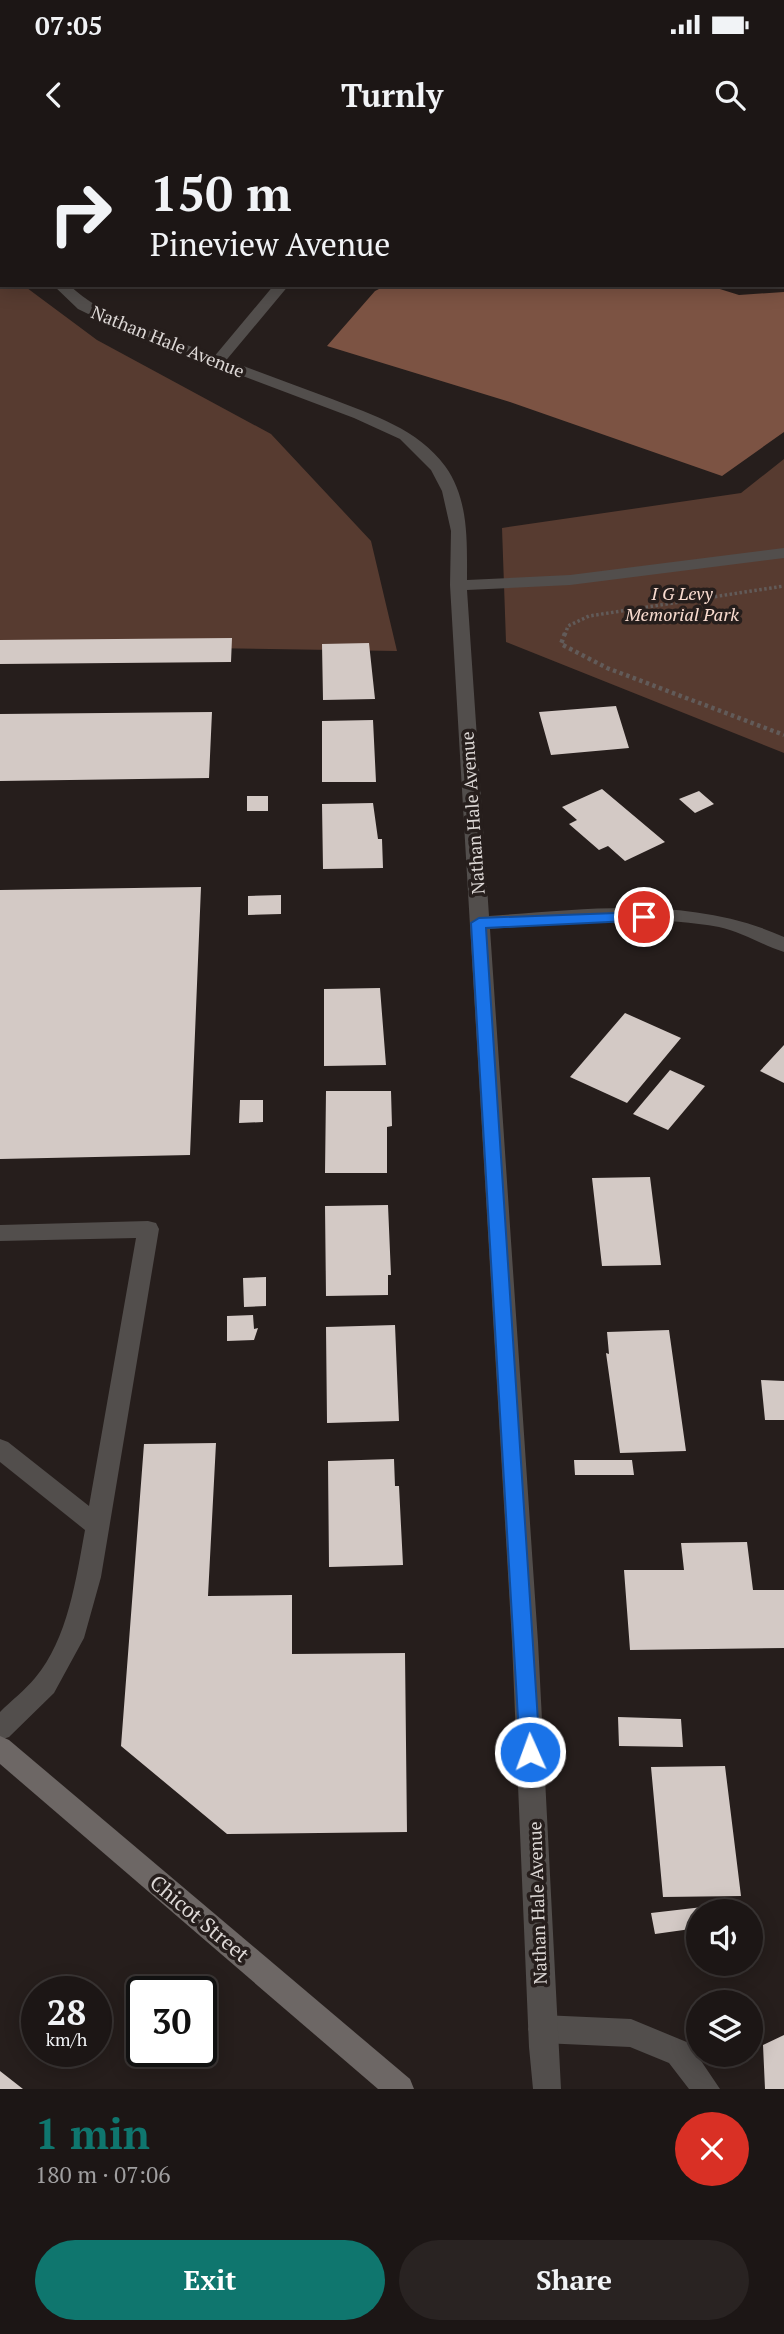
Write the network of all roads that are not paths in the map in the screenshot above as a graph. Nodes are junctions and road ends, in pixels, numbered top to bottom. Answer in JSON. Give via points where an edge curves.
{"nodes":[{"id":1,"x":62,"y":287,"type":"edge"},
{"id":2,"x":280,"y":287,"type":"edge"},
{"id":3,"x":218,"y":361,"type":"junction"},
{"id":4,"x":784,"y":553,"type":"edge"},
{"id":5,"x":457,"y":585,"type":"junction"},
{"id":6,"x":479,"y":923,"type":"junction"},
{"id":7,"x":784,"y":945,"type":"edge"},
{"id":8,"x":0,"y":1233,"type":"edge"},
{"id":9,"x":0,"y":1449,"type":"edge"},
{"id":10,"x":98,"y":1527,"type":"junction"},
{"id":11,"x":0,"y":1729,"type":"edge"},
{"id":12,"x":0,"y":1748,"type":"edge"},
{"id":13,"x":542,"y":2029,"type":"junction"},
{"id":14,"x":400,"y":2089,"type":"edge"},
{"id":15,"x":547,"y":2089,"type":"edge"},
{"id":16,"x":706,"y":2089,"type":"edge"}],
"edges":[{"from":1,"to":3,"type":"street","name":"Nathan Hale Avenue","via":[[83,306],[124,326]]},
{"from":2,"to":3,"type":"street"},
{"from":3,"to":5,"type":"street","name":"Nathan Hale Avenue","via":[[359,415],[405,436],[423,451],[450,491],[459,531]]},
{"from":4,"to":5,"type":"street","via":[[570,580]]},
{"from":5,"to":6,"type":"street","name":"Nathan Hale Avenue"},
{"from":6,"to":7,"type":"street","via":[[710,919]]},
{"from":6,"to":13,"type":"street","name":"Nathan Hale Avenue","via":[[526,1642]]},
{"from":8,"to":10,"type":"street","via":[[148,1229]]},
{"from":9,"to":10,"type":"street"},
{"from":10,"to":11,"type":"street","via":[[71,1638],[45,1685]]},
{"from":12,"to":14,"type":"main road","name":"Chicot Street"},
{"from":13,"to":15,"type":"street","name":"Nathan Hale Avenue"},
{"from":13,"to":16,"type":"street","via":[[631,2033],[679,2053]]}]}
